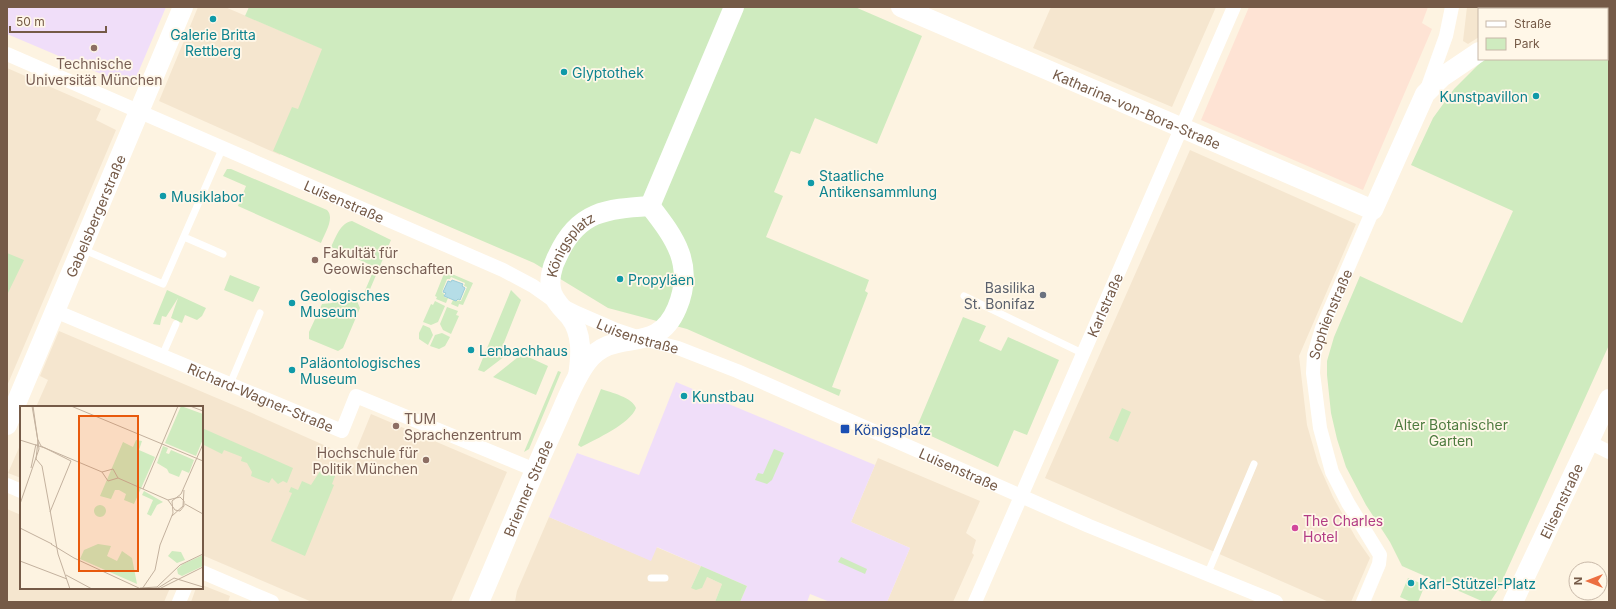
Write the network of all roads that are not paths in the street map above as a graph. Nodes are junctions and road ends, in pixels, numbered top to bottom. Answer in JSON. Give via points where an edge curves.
{"nodes":[{"id":1,"x":183,"y":7,"type":"edge"},
{"id":2,"x":734,"y":7,"type":"edge"},
{"id":3,"x":901,"y":7,"type":"edge"},
{"id":4,"x":1234,"y":7,"type":"edge"},
{"id":5,"x":1452,"y":7,"type":"edge"},
{"id":6,"x":1478,"y":53,"type":"edge"},
{"id":7,"x":7,"y":54,"type":"edge"},
{"id":8,"x":1425,"y":94,"type":"junction"},
{"id":9,"x":140,"y":111,"type":"junction"},
{"id":10,"x":1181,"y":127,"type":"junction"},
{"id":11,"x":223,"y":147,"type":"junction"},
{"id":12,"x":650,"y":206,"type":"junction"},
{"id":13,"x":1373,"y":210,"type":"junction"},
{"id":14,"x":184,"y":237,"type":"junction"},
{"id":15,"x":81,"y":248,"type":"junction"},
{"id":16,"x":223,"y":254,"type":"dead end"},
{"id":17,"x":964,"y":296,"type":"dead end"},
{"id":18,"x":557,"y":303,"type":"junction"},
{"id":19,"x":55,"y":311,"type":"junction"},
{"id":20,"x":260,"y":313,"type":"dead end"},
{"id":21,"x":176,"y":324,"type":"dead end"},
{"id":22,"x":642,"y":339,"type":"junction"},
{"id":23,"x":1082,"y":353,"type":"junction"},
{"id":24,"x":162,"y":356,"type":"junction"},
{"id":25,"x":578,"y":376,"type":"junction"},
{"id":26,"x":230,"y":384,"type":"junction"},
{"id":27,"x":1609,"y":399,"type":"edge"},
{"id":28,"x":7,"y":425,"type":"edge"},
{"id":29,"x":1589,"y":442,"type":"junction"},
{"id":30,"x":1609,"y":452,"type":"edge"},
{"id":31,"x":1254,"y":464,"type":"dead end"},
{"id":32,"x":535,"y":470,"type":"junction"},
{"id":33,"x":7,"y":485,"type":"edge"},
{"id":34,"x":20,"y":491,"type":"edge"},
{"id":35,"x":1020,"y":496,"type":"junction"},
{"id":36,"x":203,"y":572,"type":"edge"},
{"id":37,"x":1208,"y":575,"type":"junction"},
{"id":38,"x":651,"y":578,"type":"dead end"},
{"id":39,"x":665,"y":578,"type":"dead end"},
{"id":40,"x":185,"y":589,"type":"edge"},
{"id":41,"x":179,"y":602,"type":"edge"},
{"id":42,"x":272,"y":602,"type":"edge"},
{"id":43,"x":479,"y":602,"type":"edge"},
{"id":44,"x":975,"y":602,"type":"edge"},
{"id":45,"x":1276,"y":602,"type":"edge"},
{"id":46,"x":1363,"y":602,"type":"edge"},
{"id":47,"x":1513,"y":602,"type":"edge"}],
"edges":[{"from":1,"to":9,"type":"main road","name":"Gabelsbergerstraße"},
{"from":2,"to":12,"type":"main road"},
{"from":3,"to":10,"type":"main road","name":"Katharina-von-Bora-Straße"},
{"from":4,"to":10,"type":"street","name":"Karlstraße"},
{"from":5,"to":8,"type":"street","via":[[1446,36]]},
{"from":6,"to":8,"type":"main road","name":"Sophienstraße","via":[[1442,77]]},
{"from":7,"to":9,"type":"street","name":"Luisenstraße"},
{"from":8,"to":13,"type":"main road","name":"Sophienstraße"},
{"from":9,"to":11,"type":"street","name":"Luisenstraße"},
{"from":9,"to":15,"type":"main road","name":"Gabelsbergerstraße"},
{"from":10,"to":13,"type":"main road","name":"Katharina-von-Bora-Straße"},
{"from":10,"to":23,"type":"street","name":"Karlstraße"},
{"from":11,"to":14,"type":"lane"},
{"from":11,"to":18,"type":"street","name":"Luisenstraße","via":[[503,270]]},
{"from":12,"to":18,"type":"main road","name":"Königsplatz","via":[[602,212],[573,229],[564,241],[552,271],[550,285]]},
{"from":12,"to":22,"type":"main road","via":[[680,250],[684,269],[678,307],[661,331]]},
{"from":13,"to":46,"type":"street","name":"Sophienstraße","via":[[1322,328],[1314,355],[1313,373],[1317,413],[1332,472],[1348,504],[1380,555],[1379,564]]},
{"from":14,"to":15,"type":"lane","via":[[163,284]]},
{"from":14,"to":16,"type":"lane"},
{"from":15,"to":19,"type":"main road","name":"Gabelsbergerstraße"},
{"from":17,"to":23,"type":"lane"},
{"from":18,"to":22,"type":"street","name":"Luisenstraße"},
{"from":18,"to":25,"type":"main road","name":"Königsplatz","via":[[578,330],[581,354]]},
{"from":19,"to":24,"type":"street","name":"Richard-Wagner-Straße"},
{"from":19,"to":28,"type":"main road","name":"Gabelsbergerstraße"},
{"from":20,"to":26,"type":"lane"},
{"from":21,"to":24,"type":"lane"},
{"from":22,"to":25,"type":"main road","via":[[608,344],[594,353]]},
{"from":22,"to":35,"type":"street","name":"Luisenstraße","via":[[678,348],[730,368]]},
{"from":23,"to":35,"type":"street","name":"Karlstraße"},
{"from":24,"to":26,"type":"street","name":"Richard-Wagner-Straße"},
{"from":25,"to":32,"type":"main road","name":"Brienner Straße"},
{"from":26,"to":32,"type":"street","name":"Richard-Wagner-Straße","via":[[342,431],[356,396]]},
{"from":27,"to":29,"type":"main road","name":"Elisenstraße"},
{"from":29,"to":30,"type":"street"},
{"from":29,"to":47,"type":"main road","name":"Elisenstraße"},
{"from":31,"to":37,"type":"lane"},
{"from":32,"to":43,"type":"main road","name":"Brienner Straße"},
{"from":33,"to":34,"type":"street"},
{"from":35,"to":37,"type":"street","name":"Luisenstraße"},
{"from":35,"to":44,"type":"street","name":"Karlstraße"},
{"from":36,"to":42,"type":"street"},
{"from":37,"to":45,"type":"street","name":"Luisenstraße"},
{"from":38,"to":39,"type":"lane"},
{"from":40,"to":41,"type":"street"}]}
